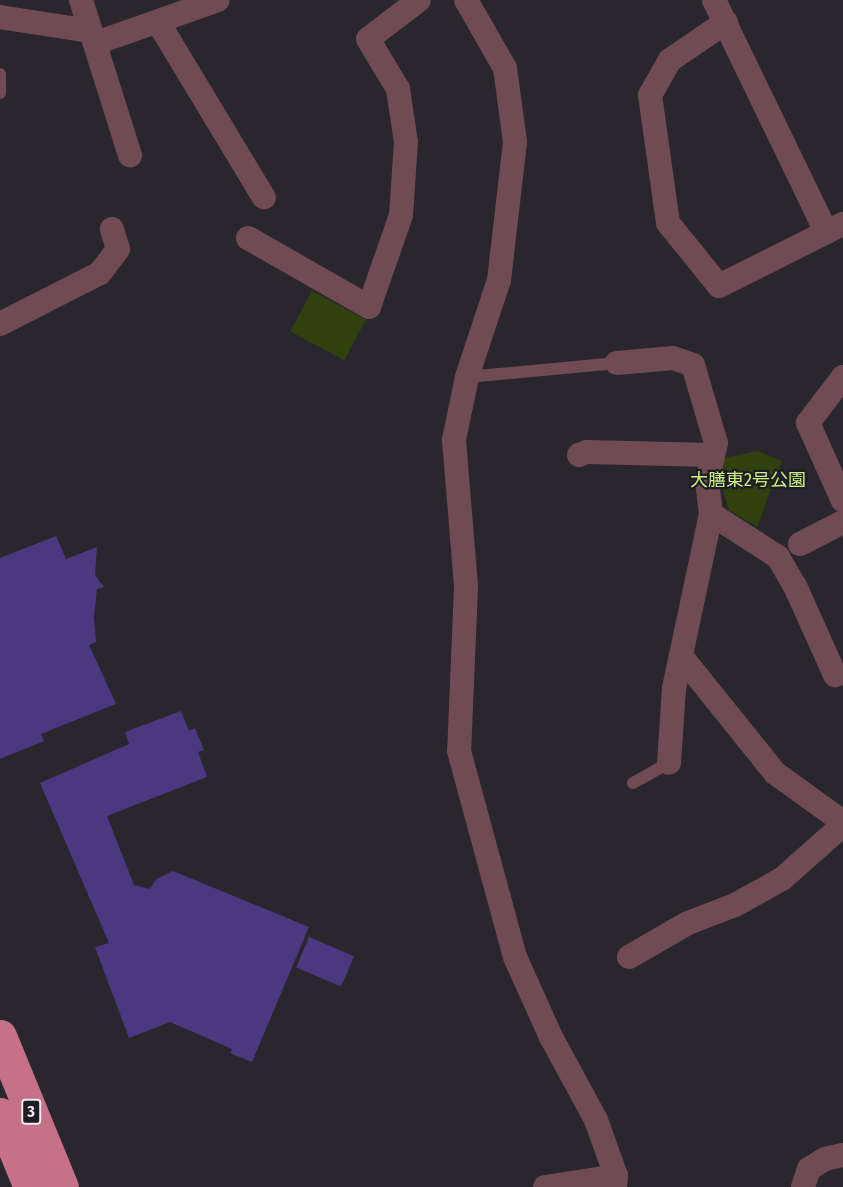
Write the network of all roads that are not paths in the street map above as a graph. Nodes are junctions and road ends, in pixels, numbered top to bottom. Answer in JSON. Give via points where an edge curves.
{"nodes":[{"id":1,"x":81,"y":0,"type":"edge"},
{"id":2,"x":218,"y":0,"type":"edge"},
{"id":3,"x":418,"y":0,"type":"edge"},
{"id":4,"x":466,"y":0,"type":"edge"},
{"id":5,"x":714,"y":0,"type":"edge"},
{"id":6,"x":0,"y":17,"type":"edge"},
{"id":7,"x":158,"y":22,"type":"junction"},
{"id":8,"x":726,"y":22,"type":"junction"},
{"id":9,"x":93,"y":37,"type":"junction"},
{"id":10,"x":0,"y":74,"type":"edge"},
{"id":11,"x":0,"y":93,"type":"edge"},
{"id":12,"x":130,"y":155,"type":"dead end"},
{"id":13,"x":264,"y":198,"type":"dead end"},
{"id":14,"x":835,"y":228,"type":"edge"},
{"id":15,"x":112,"y":229,"type":"dead end"},
{"id":16,"x":248,"y":238,"type":"dead end"},
{"id":17,"x":0,"y":324,"type":"edge"},
{"id":18,"x":617,"y":363,"type":"joint"},
{"id":19,"x":466,"y":377,"type":"junction"},
{"id":20,"x":843,"y":377,"type":"edge"},
{"id":21,"x":579,"y":455,"type":"dead end"},
{"id":22,"x":712,"y":455,"type":"junction"},
{"id":23,"x":843,"y":501,"type":"edge"},
{"id":24,"x":711,"y":514,"type":"junction"},
{"id":25,"x":843,"y":522,"type":"edge"},
{"id":26,"x":800,"y":544,"type":"dead end"},
{"id":27,"x":681,"y":656,"type":"junction"},
{"id":28,"x":835,"y":675,"type":"dead end"},
{"id":29,"x":669,"y":763,"type":"joint"},
{"id":30,"x":633,"y":783,"type":"dead end"},
{"id":31,"x":843,"y":824,"type":"edge"},
{"id":32,"x":629,"y":957,"type":"dead end"},
{"id":33,"x":0,"y":1036,"type":"edge"},
{"id":34,"x":0,"y":1114,"type":"edge"},
{"id":35,"x":843,"y":1155,"type":"edge"},
{"id":36,"x":615,"y":1182,"type":"edge"},
{"id":37,"x":30,"y":1187,"type":"edge"},
{"id":38,"x":62,"y":1187,"type":"edge"},
{"id":39,"x":545,"y":1187,"type":"edge"},
{"id":40,"x":803,"y":1187,"type":"edge"}],
"edges":[{"from":1,"to":9,"type":"street"},
{"from":2,"to":7,"type":"street"},
{"from":3,"to":16,"type":"street","via":[[368,39],[398,90],[406,142],[400,215],[369,307]]},
{"from":4,"to":19,"type":"street","via":[[505,68],[515,142],[499,280]]},
{"from":5,"to":8,"type":"street"},
{"from":6,"to":9,"type":"street"},
{"from":7,"to":9,"type":"street"},
{"from":7,"to":13,"type":"street"},
{"from":8,"to":14,"type":"street"},
{"from":8,"to":14,"type":"street","via":[[670,60],[650,95],[668,224],[719,286]]},
{"from":9,"to":12,"type":"street"},
{"from":10,"to":11,"type":"lane"},
{"from":15,"to":17,"type":"street","via":[[118,249],[100,273]]},
{"from":18,"to":19,"type":"lane"},
{"from":18,"to":22,"type":"street","via":[[673,358],[693,365],[716,443]]},
{"from":19,"to":36,"type":"street","via":[[454,440],[466,586],[459,751],[515,957],[596,1120]]},
{"from":20,"to":23,"type":"street","via":[[808,423]]},
{"from":21,"to":22,"type":"street"},
{"from":22,"to":24,"type":"street","via":[[707,481]]},
{"from":24,"to":27,"type":"street"},
{"from":24,"to":28,"type":"street","via":[[778,557]]},
{"from":25,"to":26,"type":"street"},
{"from":27,"to":29,"type":"street","via":[[674,688]]},
{"from":27,"to":31,"type":"street","via":[[775,772]]},
{"from":29,"to":30,"type":"lane"},
{"from":31,"to":32,"type":"street","via":[[782,879],[735,905],[688,923]]},
{"from":33,"to":38,"type":"highway","number":"3"},
{"from":34,"to":37,"type":"highway","number":"3"},
{"from":35,"to":40,"type":"street","via":[[825,1159],[809,1169]]},
{"from":36,"to":39,"type":"street"}]}
